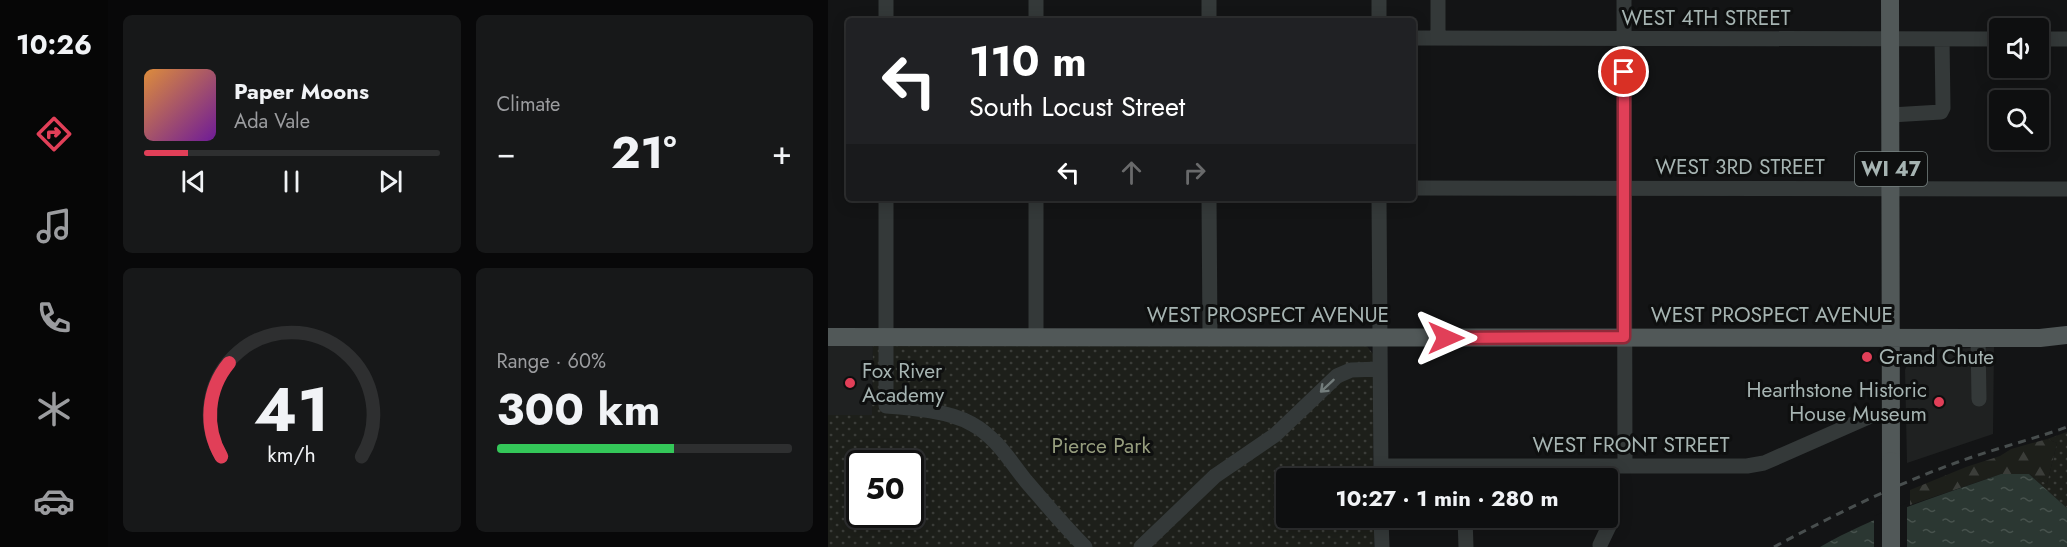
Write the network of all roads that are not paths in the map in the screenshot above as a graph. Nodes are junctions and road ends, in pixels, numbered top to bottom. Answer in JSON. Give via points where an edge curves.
{"nodes":[{"id":1,"x":886,"y":0,"type":"edge"},
{"id":2,"x":1036,"y":0,"type":"edge"},
{"id":3,"x":1209,"y":0,"type":"edge"},
{"id":4,"x":1379,"y":0,"type":"edge"},
{"id":5,"x":1438,"y":0,"type":"edge"},
{"id":6,"x":1624,"y":0,"type":"edge"},
{"id":7,"x":1890,"y":0,"type":"edge"},
{"id":8,"x":886,"y":18,"type":"edge"},
{"id":9,"x":1036,"y":18,"type":"edge"},
{"id":10,"x":1209,"y":18,"type":"edge"},
{"id":11,"x":1379,"y":18,"type":"edge"},
{"id":12,"x":1416,"y":38,"type":"edge"},
{"id":13,"x":1438,"y":38,"type":"junction"},
{"id":14,"x":1624,"y":39,"type":"junction"},
{"id":15,"x":1890,"y":39,"type":"junction"},
{"id":16,"x":1942,"y":39,"type":"junction"},
{"id":17,"x":1989,"y":39,"type":"edge"},
{"id":18,"x":2049,"y":39,"type":"edge"},
{"id":19,"x":2067,"y":39,"type":"edge"},
{"id":20,"x":1891,"y":115,"type":"junction"},
{"id":21,"x":1416,"y":188,"type":"edge"},
{"id":22,"x":1624,"y":188,"type":"junction"},
{"id":23,"x":1890,"y":188,"type":"junction"},
{"id":24,"x":2067,"y":189,"type":"edge"},
{"id":25,"x":886,"y":201,"type":"edge"},
{"id":26,"x":1036,"y":201,"type":"edge"},
{"id":27,"x":1209,"y":201,"type":"edge"},
{"id":28,"x":1379,"y":201,"type":"edge"},
{"id":29,"x":2067,"y":335,"type":"edge"},
{"id":30,"x":1210,"y":336,"type":"junction"},
{"id":31,"x":828,"y":337,"type":"edge"},
{"id":32,"x":886,"y":337,"type":"junction"},
{"id":33,"x":1036,"y":337,"type":"junction"},
{"id":34,"x":1380,"y":337,"type":"junction"},
{"id":35,"x":1624,"y":337,"type":"junction"},
{"id":36,"x":1892,"y":338,"type":"junction"},
{"id":37,"x":1978,"y":338,"type":"junction"},
{"id":38,"x":1380,"y":369,"type":"junction"},
{"id":39,"x":1979,"y":399,"type":"dead end"},
{"id":40,"x":1871,"y":416,"type":"dead end"},
{"id":41,"x":1618,"y":466,"type":"junction"},
{"id":42,"x":1381,"y":468,"type":"edge"},
{"id":43,"x":1567,"y":468,"type":"edge"},
{"id":44,"x":1381,"y":528,"type":"edge"},
{"id":45,"x":1466,"y":528,"type":"edge"},
{"id":46,"x":1600,"y":545,"type":"dead end"},
{"id":47,"x":1084,"y":547,"type":"edge"},
{"id":48,"x":1141,"y":547,"type":"edge"},
{"id":49,"x":1382,"y":547,"type":"edge"},
{"id":50,"x":1466,"y":547,"type":"edge"},
{"id":51,"x":1891,"y":547,"type":"edge"}],
"edges":[{"from":1,"to":8,"type":"street"},
{"from":2,"to":9,"type":"street"},
{"from":3,"to":10,"type":"street"},
{"from":4,"to":11,"type":"street"},
{"from":5,"to":13,"type":"street"},
{"from":6,"to":14,"type":"street"},
{"from":7,"to":15,"type":"main road","number":"WI 47"},
{"from":12,"to":13,"type":"street","name":"WEST 4TH STREET"},
{"from":13,"to":14,"type":"street","name":"WEST 4TH STREET"},
{"from":14,"to":15,"type":"street","name":"WEST 4TH STREET"},
{"from":14,"to":22,"type":"street"},
{"from":15,"to":16,"type":"street","name":"WEST 4TH STREET"},
{"from":15,"to":20,"type":"main road","number":"WI 47"},
{"from":16,"to":17,"type":"street","name":"WEST 4TH STREET"},
{"from":16,"to":20,"type":"street","via":[[1941,112]]},
{"from":18,"to":19,"type":"street"},
{"from":20,"to":23,"type":"main road","number":"WI 47"},
{"from":21,"to":22,"type":"street","name":"WEST 3RD STREET"},
{"from":22,"to":23,"type":"street","name":"WEST 3RD STREET"},
{"from":22,"to":35,"type":"street"},
{"from":23,"to":24,"type":"street","name":"WEST 3RD STREET"},
{"from":23,"to":36,"type":"main road","number":"WI 47"},
{"from":25,"to":32,"type":"street"},
{"from":26,"to":33,"type":"street"},
{"from":27,"to":30,"type":"street"},
{"from":28,"to":34,"type":"street"},
{"from":29,"to":37,"type":"main road","name":"WEST PROSPECT AVENUE"},
{"from":30,"to":33,"type":"main road","name":"WEST PROSPECT AVENUE"},
{"from":30,"to":34,"type":"main road","name":"WEST PROSPECT AVENUE"},
{"from":31,"to":32,"type":"main road","name":"WEST PROSPECT AVENUE"},
{"from":32,"to":33,"type":"main road","name":"WEST PROSPECT AVENUE"},
{"from":32,"to":47,"type":"street","via":[[886,406],[953,417],[977,427],[994,440]]},
{"from":34,"to":35,"type":"main road","name":"WEST PROSPECT AVENUE"},
{"from":34,"to":38,"type":"street"},
{"from":35,"to":36,"type":"main road","name":"WEST PROSPECT AVENUE"},
{"from":35,"to":41,"type":"street"},
{"from":36,"to":37,"type":"main road","name":"WEST PROSPECT AVENUE"},
{"from":36,"to":51,"type":"main road","number":"WI 47","bridge":true},
{"from":37,"to":39,"type":"street"},
{"from":38,"to":42,"type":"street"},
{"from":38,"to":48,"type":"street","one_way":true,"via":[[1344,372],[1275,435],[1215,476]]},
{"from":40,"to":41,"type":"street","name":"WEST FRONT STREET","via":[[1756,465]]},
{"from":41,"to":43,"type":"street","name":"WEST FRONT STREET"},
{"from":41,"to":46,"type":"street","via":[[1611,522]]},
{"from":44,"to":49,"type":"street"},
{"from":45,"to":50,"type":"street"}]}
